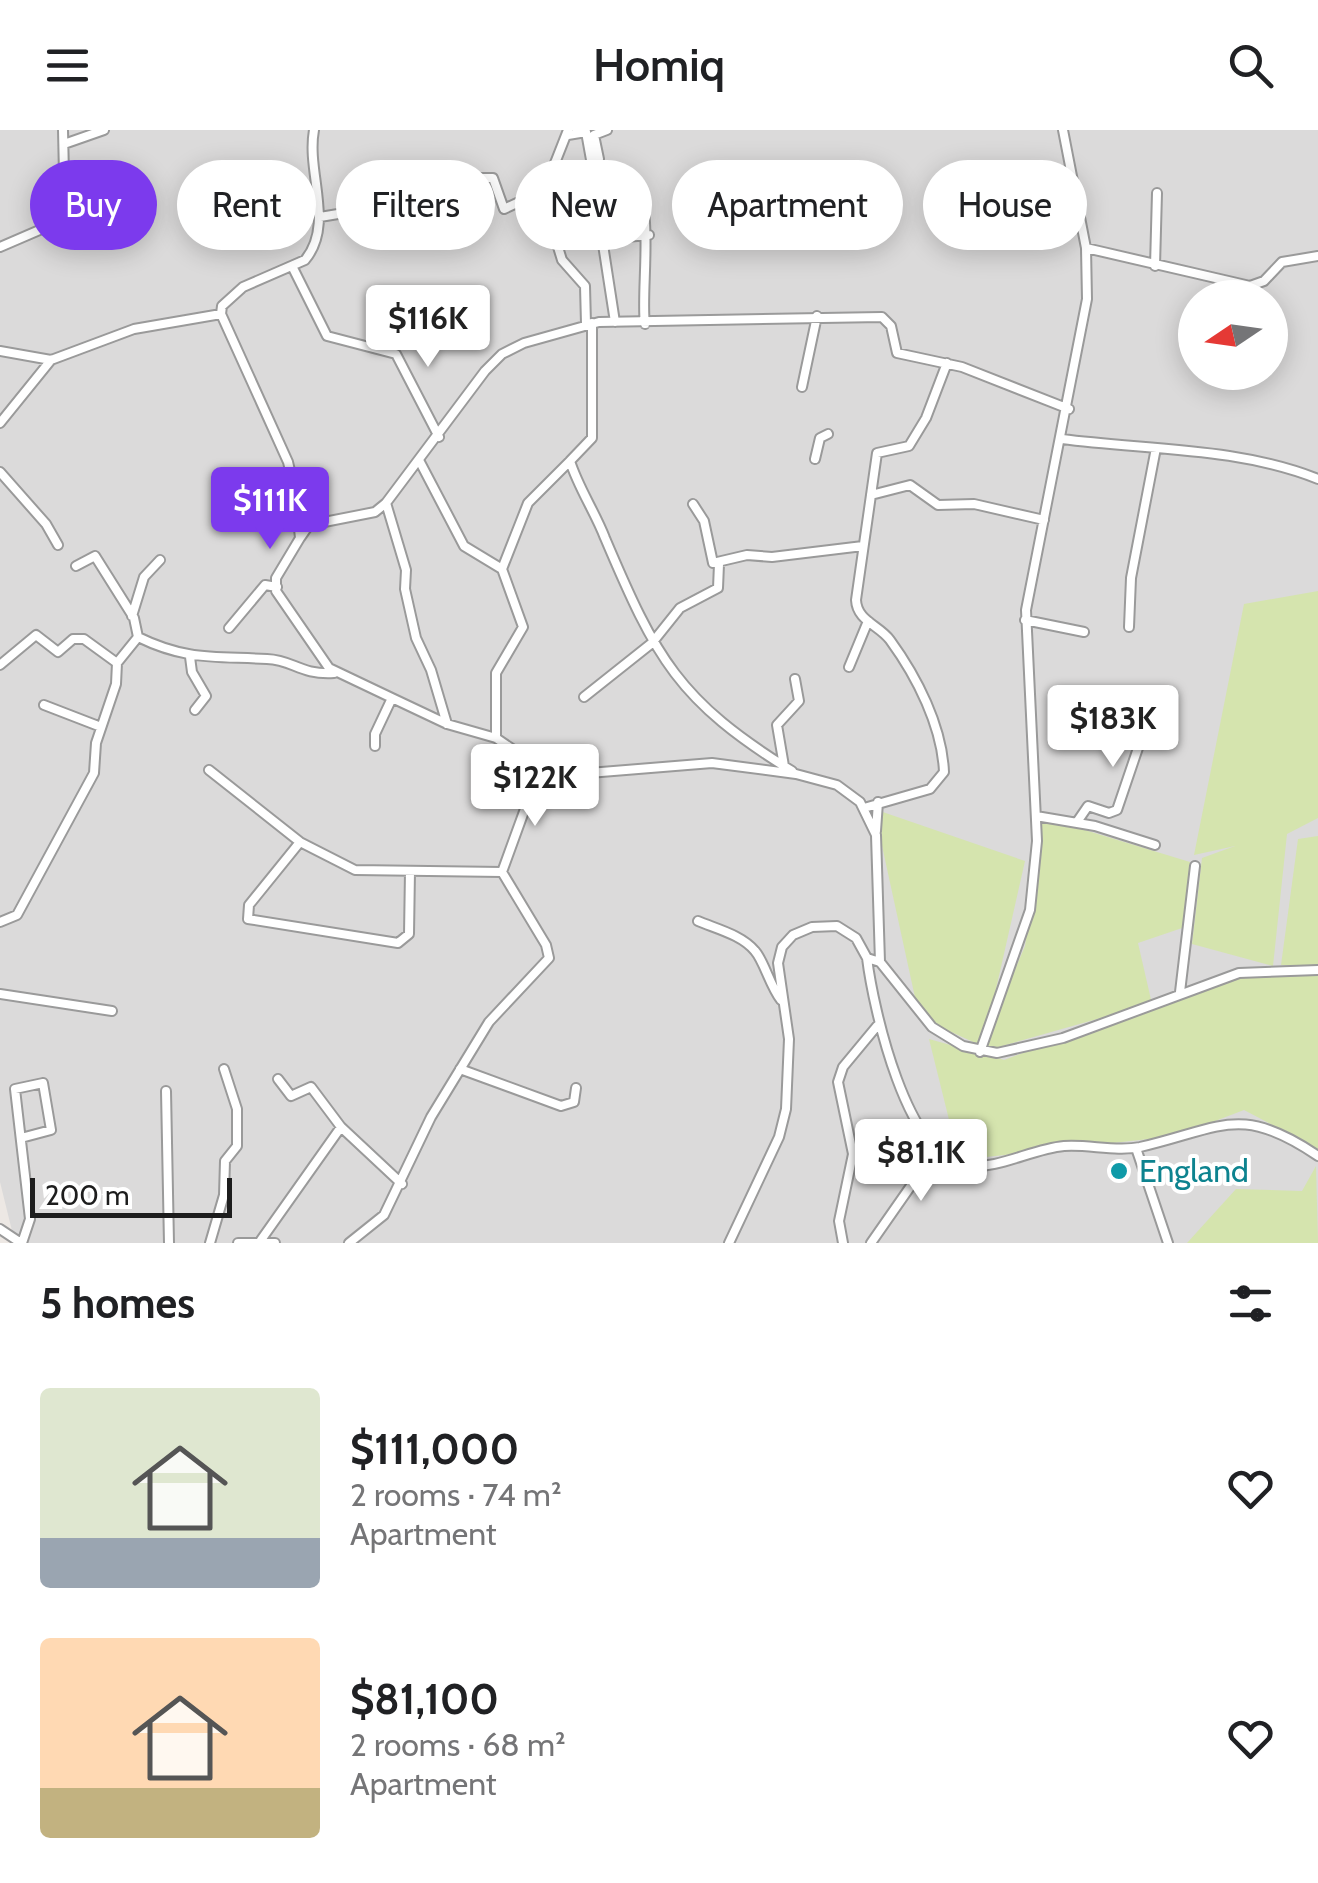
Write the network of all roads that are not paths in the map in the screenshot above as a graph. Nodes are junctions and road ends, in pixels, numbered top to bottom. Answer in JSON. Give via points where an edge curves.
{"nodes":[{"id":1,"x":63,"y":130,"type":"edge"},
{"id":2,"x":104,"y":130,"type":"edge"},
{"id":3,"x":314,"y":130,"type":"edge"},
{"id":4,"x":607,"y":130,"type":"edge"},
{"id":5,"x":1062,"y":130,"type":"edge"},
{"id":6,"x":568,"y":133,"type":"edge"},
{"id":7,"x":64,"y":144,"type":"junction"},
{"id":8,"x":65,"y":160,"type":"edge"},
{"id":9,"x":557,"y":160,"type":"edge"},
{"id":10,"x":591,"y":160,"type":"edge"},
{"id":11,"x":600,"y":160,"type":"edge"},
{"id":12,"x":1068,"y":160,"type":"edge"},
{"id":13,"x":1158,"y":194,"type":"dead end"},
{"id":14,"x":515,"y":204,"type":"edge"},
{"id":15,"x":320,"y":217,"type":"junction"},
{"id":16,"x":30,"y":236,"type":"edge"},
{"id":17,"x":0,"y":247,"type":"edge"},
{"id":18,"x":1087,"y":248,"type":"edge"},
{"id":19,"x":559,"y":250,"type":"edge"},
{"id":20,"x":604,"y":250,"type":"edge"},
{"id":21,"x":647,"y":250,"type":"edge"},
{"id":22,"x":1086,"y":250,"type":"edge"},
{"id":23,"x":1318,"y":256,"type":"edge"},
{"id":24,"x":292,"y":266,"type":"junction"},
{"id":25,"x":1155,"y":266,"type":"junction"},
{"id":26,"x":221,"y":314,"type":"junction"},
{"id":27,"x":817,"y":316,"type":"junction"},
{"id":28,"x":615,"y":322,"type":"junction"},
{"id":29,"x":589,"y":324,"type":"junction"},
{"id":30,"x":645,"y":324,"type":"junction"},
{"id":31,"x":0,"y":351,"type":"edge"},
{"id":32,"x":50,"y":360,"type":"junction"},
{"id":33,"x":948,"y":364,"type":"junction"},
{"id":34,"x":802,"y":388,"type":"dead end"},
{"id":35,"x":1069,"y":408,"type":"junction"},
{"id":36,"x":0,"y":423,"type":"edge"},
{"id":37,"x":828,"y":434,"type":"dead end"},
{"id":38,"x":439,"y":437,"type":"junction"},
{"id":39,"x":1062,"y":439,"type":"junction"},
{"id":40,"x":1156,"y":448,"type":"junction"},
{"id":41,"x":815,"y":459,"type":"dead end"},
{"id":42,"x":570,"y":461,"type":"junction"},
{"id":43,"x":420,"y":462,"type":"junction"},
{"id":44,"x":0,"y":472,"type":"edge"},
{"id":45,"x":1318,"y":480,"type":"edge"},
{"id":46,"x":871,"y":495,"type":"junction"},
{"id":47,"x":386,"y":503,"type":"junction"},
{"id":48,"x":693,"y":504,"type":"dead end"},
{"id":49,"x":1044,"y":520,"type":"junction"},
{"id":50,"x":300,"y":538,"type":"junction"},
{"id":51,"x":58,"y":545,"type":"dead end"},
{"id":52,"x":862,"y":546,"type":"junction"},
{"id":53,"x":160,"y":560,"type":"dead end"},
{"id":54,"x":719,"y":564,"type":"junction"},
{"id":55,"x":76,"y":566,"type":"dead end"},
{"id":56,"x":502,"y":568,"type":"junction"},
{"id":57,"x":277,"y":587,"type":"junction"},
{"id":58,"x":132,"y":616,"type":"junction"},
{"id":59,"x":1025,"y":620,"type":"junction"},
{"id":60,"x":868,"y":621,"type":"junction"},
{"id":61,"x":230,"y":628,"type":"dead end"},
{"id":62,"x":1129,"y":628,"type":"dead end"},
{"id":63,"x":1084,"y":632,"type":"dead end"},
{"id":64,"x":138,"y":637,"type":"junction"},
{"id":65,"x":652,"y":643,"type":"junction"},
{"id":66,"x":190,"y":657,"type":"junction"},
{"id":67,"x":117,"y":663,"type":"junction"},
{"id":68,"x":0,"y":665,"type":"edge"},
{"id":69,"x":849,"y":667,"type":"dead end"},
{"id":70,"x":334,"y":673,"type":"junction"},
{"id":71,"x":795,"y":679,"type":"dead end"},
{"id":72,"x":584,"y":697,"type":"dead end"},
{"id":73,"x":392,"y":698,"type":"junction"},
{"id":74,"x":1155,"y":698,"type":"dead end"},
{"id":75,"x":44,"y":705,"type":"dead end"},
{"id":76,"x":194,"y":710,"type":"dead end"},
{"id":77,"x":447,"y":724,"type":"junction"},
{"id":78,"x":100,"y":727,"type":"junction"},
{"id":79,"x":496,"y":738,"type":"junction"},
{"id":80,"x":375,"y":746,"type":"dead end"},
{"id":81,"x":784,"y":766,"type":"junction"},
{"id":82,"x":209,"y":770,"type":"dead end"},
{"id":83,"x":796,"y":774,"type":"junction"},
{"id":84,"x":552,"y":776,"type":"junction"},
{"id":85,"x":878,"y":802,"type":"junction"},
{"id":86,"x":864,"y":808,"type":"junction"},
{"id":87,"x":1036,"y":816,"type":"junction"},
{"id":88,"x":1077,"y":822,"type":"junction"},
{"id":89,"x":876,"y":835,"type":"junction"},
{"id":90,"x":300,"y":842,"type":"junction"},
{"id":91,"x":1155,"y":845,"type":"dead end"},
{"id":92,"x":1195,"y":866,"type":"dead end"},
{"id":93,"x":410,"y":871,"type":"junction"},
{"id":94,"x":502,"y":872,"type":"junction"},
{"id":95,"x":0,"y":922,"type":"edge"},
{"id":96,"x":698,"y":922,"type":"dead end"},
{"id":97,"x":868,"y":958,"type":"junction"},
{"id":98,"x":880,"y":962,"type":"junction"},
{"id":99,"x":1318,"y":970,"type":"edge"},
{"id":100,"x":1180,"y":992,"type":"junction"},
{"id":101,"x":0,"y":994,"type":"edge"},
{"id":102,"x":783,"y":1004,"type":"junction"},
{"id":103,"x":112,"y":1010,"type":"dead end"},
{"id":104,"x":878,"y":1026,"type":"junction"},
{"id":105,"x":980,"y":1052,"type":"junction"},
{"id":106,"x":224,"y":1069,"type":"dead end"},
{"id":107,"x":460,"y":1069,"type":"junction"},
{"id":108,"x":278,"y":1078,"type":"dead end"},
{"id":109,"x":576,"y":1088,"type":"dead end"},
{"id":110,"x":166,"y":1091,"type":"dead end"},
{"id":111,"x":341,"y":1127,"type":"junction"},
{"id":112,"x":21,"y":1138,"type":"junction"},
{"id":113,"x":938,"y":1147,"type":"junction"},
{"id":114,"x":1136,"y":1148,"type":"junction"},
{"id":115,"x":1318,"y":1156,"type":"edge"},
{"id":116,"x":402,"y":1184,"type":"junction"},
{"id":117,"x":0,"y":1229,"type":"edge"},
{"id":118,"x":262,"y":1240,"type":"junction"},
{"id":119,"x":22,"y":1243,"type":"edge"},
{"id":120,"x":169,"y":1243,"type":"edge"},
{"id":121,"x":210,"y":1243,"type":"edge"},
{"id":122,"x":238,"y":1243,"type":"edge"},
{"id":123,"x":275,"y":1243,"type":"edge"},
{"id":124,"x":349,"y":1243,"type":"edge"},
{"id":125,"x":729,"y":1243,"type":"edge"},
{"id":126,"x":842,"y":1243,"type":"edge"},
{"id":127,"x":871,"y":1243,"type":"edge"},
{"id":128,"x":1168,"y":1243,"type":"edge"}],
"edges":[{"from":1,"to":7,"type":"street"},
{"from":2,"to":7,"type":"street"},
{"from":3,"to":15,"type":"street","via":[[312,174]]},
{"from":4,"to":11,"type":"street","via":[[594,136]]},
{"from":5,"to":12,"type":"street"},
{"from":6,"to":9,"type":"street"},
{"from":6,"to":10,"type":"street","via":[[586,132]]},
{"from":7,"to":8,"type":"street"},
{"from":13,"to":25,"type":"street"},
{"from":14,"to":15,"type":"street","via":[[504,208],[493,178],[481,175],[422,200]]},
{"from":15,"to":24,"type":"street","via":[[311,252]]},
{"from":16,"to":17,"type":"street"},
{"from":18,"to":25,"type":"street"},
{"from":19,"to":29,"type":"street","via":[[584,286]]},
{"from":20,"to":28,"type":"street"},
{"from":21,"to":30,"type":"street"},
{"from":22,"to":35,"type":"street","via":[[1087,299]]},
{"from":23,"to":25,"type":"street","via":[[1282,262],[1257,286]]},
{"from":24,"to":26,"type":"street","via":[[230,294]]},
{"from":24,"to":38,"type":"street","via":[[329,338],[390,350],[405,364]]},
{"from":26,"to":32,"type":"street","via":[[134,330]]},
{"from":26,"to":50,"type":"street","via":[[288,462]]},
{"from":27,"to":30,"type":"street"},
{"from":27,"to":33,"type":"street","via":[[882,318],[891,326],[897,353]]},
{"from":27,"to":34,"type":"street"},
{"from":28,"to":29,"type":"street"},
{"from":28,"to":30,"type":"street"},
{"from":29,"to":38,"type":"street","via":[[502,354]]},
{"from":29,"to":42,"type":"street","via":[[592,438]]},
{"from":31,"to":32,"type":"street"},
{"from":32,"to":36,"type":"street"},
{"from":33,"to":35,"type":"street"},
{"from":33,"to":46,"type":"street","via":[[909,446],[877,453]]},
{"from":35,"to":39,"type":"street"},
{"from":37,"to":41,"type":"street","via":[[820,438]]},
{"from":38,"to":43,"type":"street"},
{"from":39,"to":40,"type":"street"},
{"from":39,"to":49,"type":"street"},
{"from":40,"to":45,"type":"street","via":[[1254,461]]},
{"from":40,"to":62,"type":"street","via":[[1132,568]]},
{"from":42,"to":56,"type":"street","via":[[528,503]]},
{"from":42,"to":65,"type":"street"},
{"from":43,"to":47,"type":"street"},
{"from":43,"to":56,"type":"street","via":[[464,546]]},
{"from":44,"to":51,"type":"street"},
{"from":46,"to":49,"type":"street","via":[[910,485],[944,506],[974,504]]},
{"from":46,"to":52,"type":"street"},
{"from":47,"to":50,"type":"street","via":[[370,514],[309,525]]},
{"from":47,"to":77,"type":"street","via":[[416,638]]},
{"from":48,"to":54,"type":"street","via":[[704,521],[710,562]]},
{"from":49,"to":59,"type":"street"},
{"from":50,"to":57,"type":"street"},
{"from":52,"to":54,"type":"street","via":[[747,555]]},
{"from":52,"to":60,"type":"street","via":[[856,608]]},
{"from":53,"to":58,"type":"street","via":[[144,576]]},
{"from":54,"to":65,"type":"street","via":[[718,588],[680,608]]},
{"from":55,"to":58,"type":"street","via":[[96,556]]},
{"from":56,"to":79,"type":"street","via":[[522,627],[496,673]]},
{"from":57,"to":61,"type":"street","via":[[265,586]]},
{"from":57,"to":70,"type":"street","via":[[278,598]]},
{"from":58,"to":64,"type":"street"},
{"from":59,"to":63,"type":"street"},
{"from":59,"to":87,"type":"street"},
{"from":60,"to":69,"type":"street"},
{"from":60,"to":85,"type":"street","via":[[890,640],[922,694],[944,762],[937,785]]},
{"from":64,"to":66,"type":"street"},
{"from":64,"to":67,"type":"street"},
{"from":65,"to":72,"type":"street"},
{"from":65,"to":81,"type":"street","via":[[701,706]]},
{"from":66,"to":70,"type":"street","via":[[267,658],[307,674]]},
{"from":66,"to":76,"type":"street","via":[[206,696]]},
{"from":67,"to":68,"type":"street","via":[[84,639],[72,639],[58,652],[36,635]]},
{"from":67,"to":78,"type":"street"},
{"from":70,"to":73,"type":"street"},
{"from":71,"to":81,"type":"street","via":[[799,701],[777,725]]},
{"from":73,"to":77,"type":"street"},
{"from":73,"to":80,"type":"street"},
{"from":74,"to":88,"type":"street","via":[[1117,810],[1088,806]]},
{"from":75,"to":78,"type":"street"},
{"from":77,"to":79,"type":"street"},
{"from":78,"to":95,"type":"street","via":[[94,773],[18,915]]},
{"from":79,"to":84,"type":"street"},
{"from":81,"to":83,"type":"street"},
{"from":82,"to":90,"type":"street"},
{"from":83,"to":84,"type":"street","via":[[712,764]]},
{"from":83,"to":86,"type":"street","via":[[837,785]]},
{"from":84,"to":94,"type":"street","via":[[526,806]]},
{"from":85,"to":86,"type":"street"},
{"from":85,"to":89,"type":"street"},
{"from":86,"to":89,"type":"street"},
{"from":87,"to":88,"type":"street"},
{"from":87,"to":105,"type":"street","via":[[1025,934]]},
{"from":88,"to":91,"type":"street"},
{"from":89,"to":98,"type":"street"},
{"from":90,"to":93,"type":"street","via":[[364,872]]},
{"from":90,"to":93,"type":"street","via":[[249,904],[248,919],[398,942],[408,934]]},
{"from":92,"to":100,"type":"street"},
{"from":93,"to":94,"type":"street"},
{"from":94,"to":107,"type":"street","via":[[549,958],[489,1022]]},
{"from":96,"to":102,"type":"street","via":[[757,952]]},
{"from":97,"to":98,"type":"street"},
{"from":97,"to":102,"type":"street","via":[[856,938],[837,926],[793,934],[779,954]]},
{"from":97,"to":104,"type":"street"},
{"from":98,"to":105,"type":"street","via":[[932,1027]]},
{"from":99,"to":100,"type":"street","via":[[1255,970]]},
{"from":100,"to":105,"type":"street","via":[[1063,1038]]},
{"from":101,"to":103,"type":"street"},
{"from":102,"to":125,"type":"street","via":[[790,1081],[783,1125]]},
{"from":104,"to":113,"type":"street","via":[[908,1104]]},
{"from":104,"to":126,"type":"street","via":[[838,1082],[852,1154]]},
{"from":106,"to":121,"type":"street","via":[[236,1109],[237,1146],[225,1160],[225,1190]]},
{"from":107,"to":109,"type":"street","via":[[561,1106],[574,1102]]},
{"from":107,"to":116,"type":"street"},
{"from":108,"to":111,"type":"street","via":[[291,1096],[311,1087]]},
{"from":110,"to":120,"type":"street"},
{"from":111,"to":116,"type":"street"},
{"from":111,"to":118,"type":"street"},
{"from":112,"to":112,"type":"street","via":[[15,1089],[43,1083],[51,1130]]},
{"from":112,"to":119,"type":"street","via":[[30,1220]]},
{"from":113,"to":114,"type":"street","via":[[964,1166],[1064,1146]]},
{"from":113,"to":127,"type":"street"},
{"from":114,"to":115,"type":"street","via":[[1240,1123],[1281,1132]]},
{"from":114,"to":128,"type":"street"},
{"from":116,"to":124,"type":"street","via":[[384,1214]]},
{"from":117,"to":119,"type":"street"},
{"from":118,"to":122,"type":"street"},
{"from":118,"to":123,"type":"street"}]}
